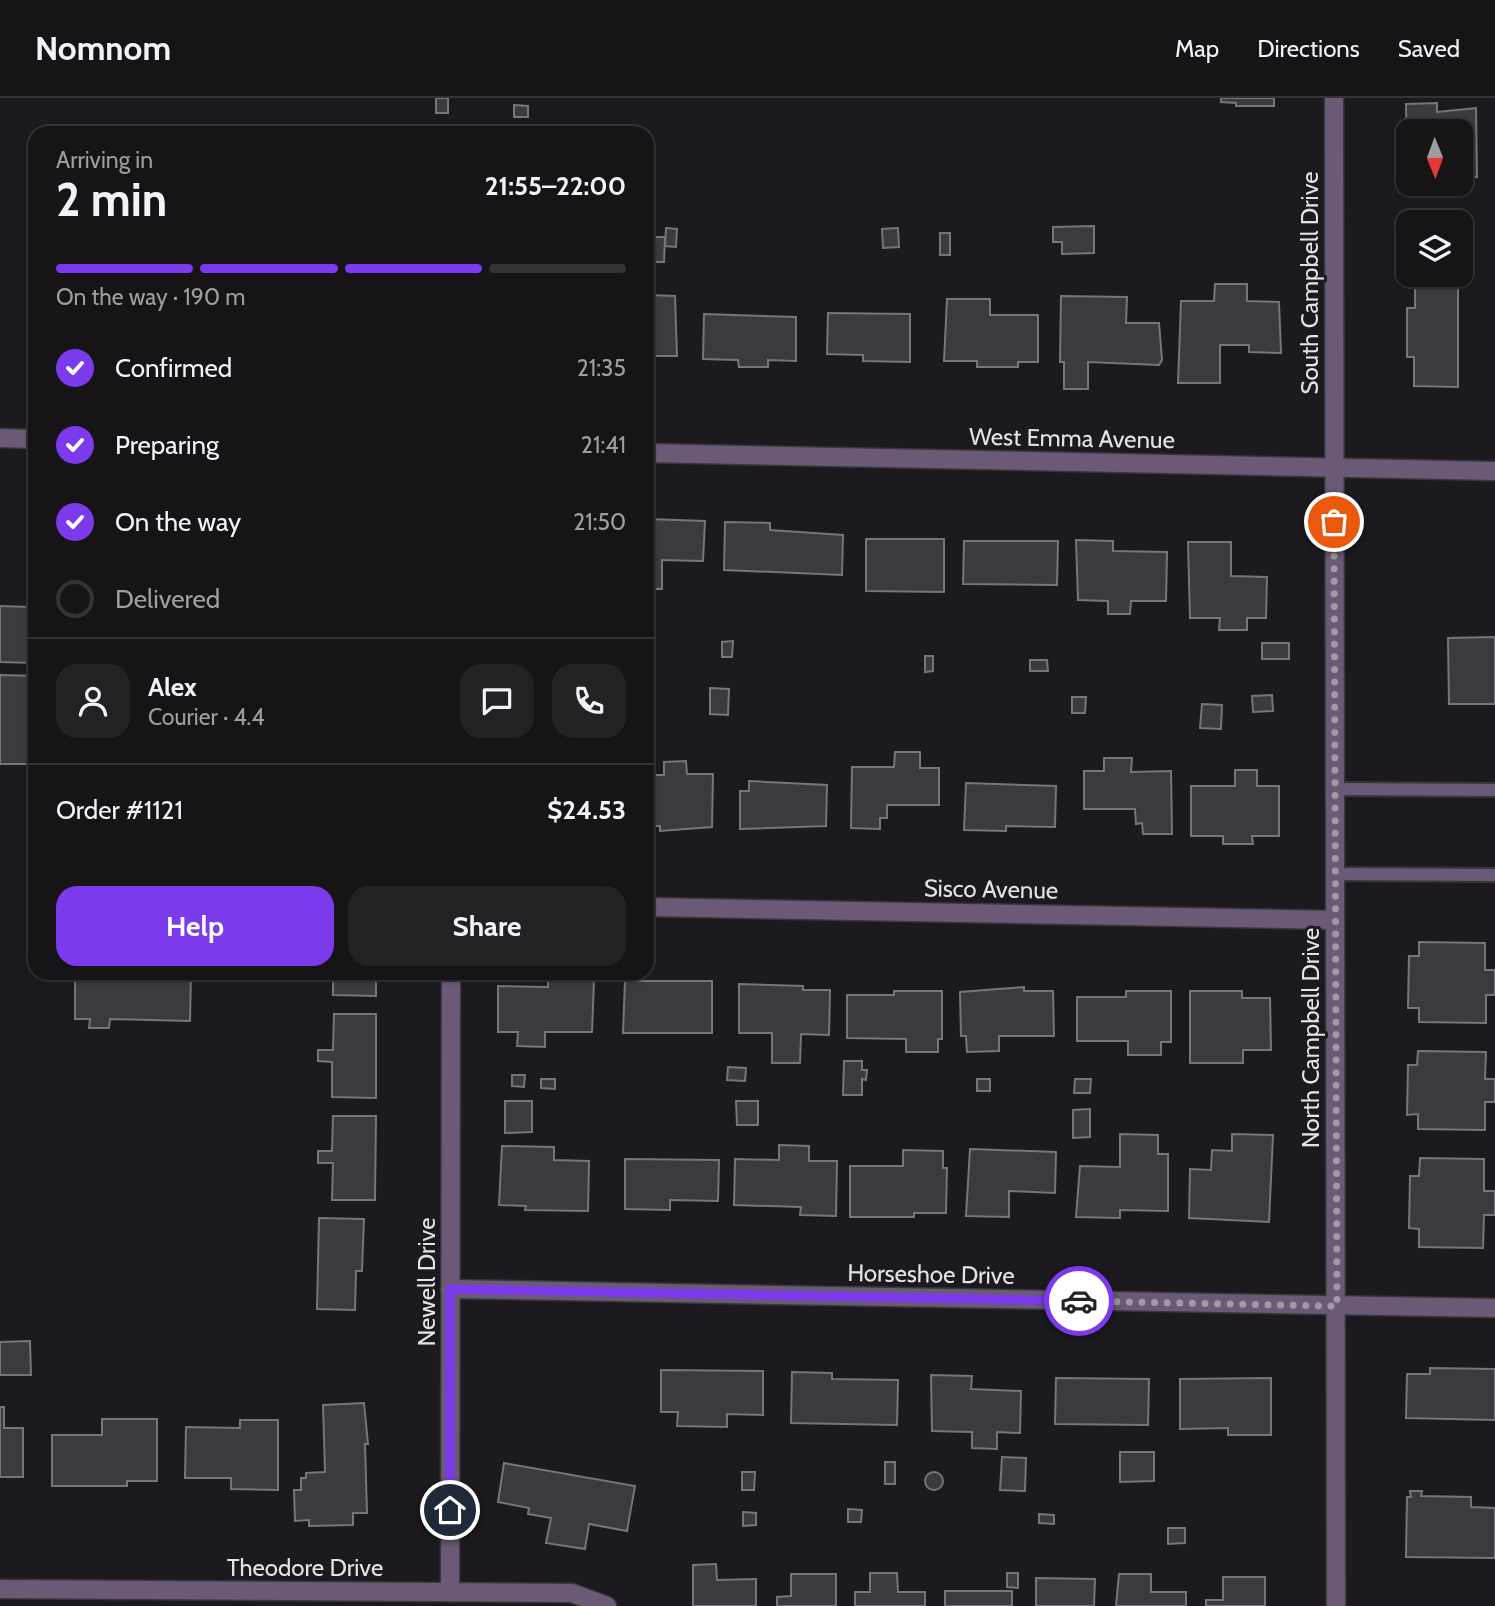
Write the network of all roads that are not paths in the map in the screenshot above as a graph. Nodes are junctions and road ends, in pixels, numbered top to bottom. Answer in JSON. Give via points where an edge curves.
{"nodes":[{"id":1,"x":1334,"y":98,"type":"edge"},
{"id":2,"x":0,"y":438,"type":"edge"},
{"id":3,"x":28,"y":439,"type":"edge"},
{"id":4,"x":654,"y":453,"type":"edge"},
{"id":5,"x":1334,"y":469,"type":"junction"},
{"id":6,"x":1495,"y":471,"type":"edge"},
{"id":7,"x":1334,"y":789,"type":"junction"},
{"id":8,"x":1495,"y":790,"type":"edge"},
{"id":9,"x":1334,"y":874,"type":"junction"},
{"id":10,"x":1495,"y":875,"type":"edge"},
{"id":11,"x":654,"y":907,"type":"edge"},
{"id":12,"x":1334,"y":920,"type":"junction"},
{"id":13,"x":451,"y":980,"type":"edge"},
{"id":14,"x":450,"y":1289,"type":"junction"},
{"id":15,"x":1337,"y":1306,"type":"junction"},
{"id":16,"x":1495,"y":1308,"type":"edge"},
{"id":17,"x":0,"y":1589,"type":"edge"},
{"id":18,"x":450,"y":1592,"type":"junction"},
{"id":19,"x":607,"y":1606,"type":"edge"},
{"id":20,"x":1336,"y":1606,"type":"edge"}],
"edges":[{"from":1,"to":5,"type":"street","name":"South Campbell Drive"},
{"from":2,"to":3,"type":"street"},
{"from":4,"to":5,"type":"street","name":"West Emma Avenue"},
{"from":5,"to":6,"type":"street","name":"West Emma Avenue"},
{"from":5,"to":7,"type":"street","name":"North Campbell Drive"},
{"from":7,"to":8,"type":"lane"},
{"from":7,"to":9,"type":"street","name":"North Campbell Drive"},
{"from":9,"to":10,"type":"lane"},
{"from":9,"to":12,"type":"street","name":"North Campbell Drive"},
{"from":11,"to":12,"type":"street","name":"Sisco Avenue"},
{"from":12,"to":15,"type":"street","name":"North Campbell Drive"},
{"from":13,"to":14,"type":"street","name":"Newell Drive"},
{"from":14,"to":15,"type":"street","name":"Horseshoe Drive"},
{"from":14,"to":18,"type":"street","name":"Newell Drive"},
{"from":15,"to":16,"type":"street","name":"Horseshoe Drive"},
{"from":15,"to":20,"type":"street","name":"North Campbell Drive"},
{"from":17,"to":18,"type":"street","name":"Theodore Drive"},
{"from":18,"to":19,"type":"street","name":"Theodore Drive","via":[[572,1593]]}]}
